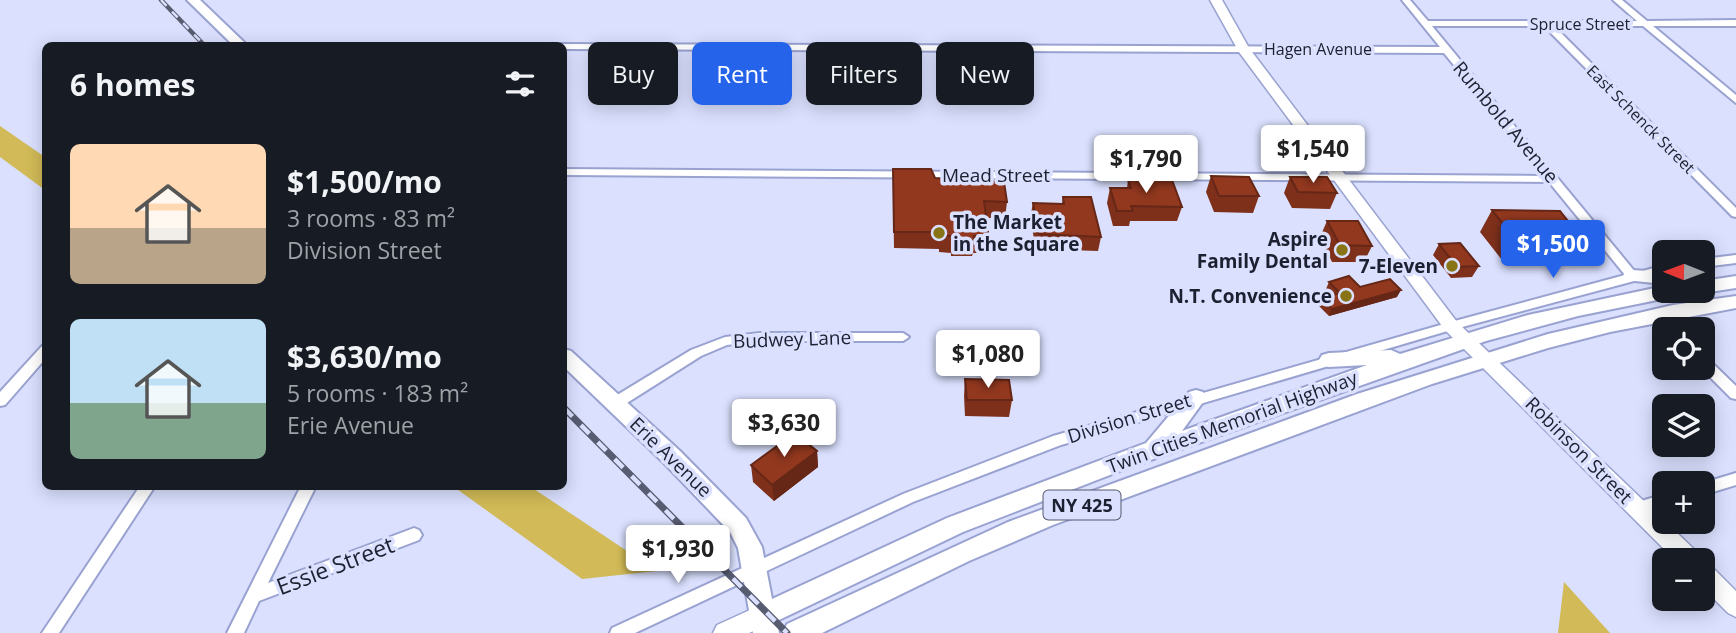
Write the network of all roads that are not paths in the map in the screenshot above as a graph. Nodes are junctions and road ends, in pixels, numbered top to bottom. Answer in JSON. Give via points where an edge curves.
{"nodes":[{"id":1,"x":194,"y":0,"type":"edge"},
{"id":2,"x":1216,"y":0,"type":"edge"},
{"id":3,"x":1406,"y":0,"type":"edge"},
{"id":4,"x":1617,"y":0,"type":"edge"},
{"id":5,"x":1736,"y":23,"type":"edge"},
{"id":6,"x":1424,"y":24,"type":"junction"},
{"id":7,"x":1547,"y":24,"type":"junction"},
{"id":8,"x":1646,"y":24,"type":"junction"},
{"id":9,"x":238,"y":42,"type":"edge"},
{"id":10,"x":567,"y":45,"type":"edge"},
{"id":11,"x":1243,"y":49,"type":"junction"},
{"id":12,"x":1446,"y":50,"type":"junction"},
{"id":13,"x":1736,"y":100,"type":"edge"},
{"id":14,"x":567,"y":172,"type":"edge"},
{"id":15,"x":1340,"y":177,"type":"junction"},
{"id":16,"x":1554,"y":179,"type":"junction"},
{"id":17,"x":1736,"y":214,"type":"edge"},
{"id":18,"x":1736,"y":258,"type":"edge"},
{"id":19,"x":1715,"y":261,"type":"edge"},
{"id":20,"x":1652,"y":272,"type":"edge"},
{"id":21,"x":1632,"y":276,"type":"junction"},
{"id":22,"x":1652,"y":277,"type":"edge"},
{"id":23,"x":1715,"y":280,"type":"edge"},
{"id":24,"x":1736,"y":282,"type":"edge"},
{"id":25,"x":1715,"y":285,"type":"edge"},
{"id":26,"x":1652,"y":295,"type":"edge"},
{"id":27,"x":1736,"y":302,"type":"edge"},
{"id":28,"x":1451,"y":326,"type":"junction"},
{"id":29,"x":903,"y":337,"type":"dead end"},
{"id":30,"x":1468,"y":341,"type":"junction"},
{"id":31,"x":1427,"y":353,"type":"junction"},
{"id":32,"x":42,"y":354,"type":"edge"},
{"id":33,"x":1486,"y":358,"type":"junction"},
{"id":34,"x":567,"y":359,"type":"edge"},
{"id":35,"x":1329,"y":360,"type":"junction"},
{"id":36,"x":1715,"y":374,"type":"edge"},
{"id":37,"x":1736,"y":394,"type":"edge"},
{"id":38,"x":1196,"y":398,"type":"junction"},
{"id":39,"x":0,"y":401,"type":"edge"},
{"id":40,"x":614,"y":404,"type":"junction"},
{"id":41,"x":1153,"y":450,"type":"junction"},
{"id":42,"x":1736,"y":480,"type":"edge"},
{"id":43,"x":1715,"y":486,"type":"edge"},
{"id":44,"x":145,"y":490,"type":"edge"},
{"id":45,"x":307,"y":490,"type":"edge"},
{"id":46,"x":1652,"y":504,"type":"edge"},
{"id":47,"x":1637,"y":508,"type":"junction"},
{"id":48,"x":414,"y":535,"type":"dead end"},
{"id":49,"x":1678,"y":548,"type":"edge"},
{"id":50,"x":754,"y":568,"type":"junction"},
{"id":51,"x":1715,"y":585,"type":"edge"},
{"id":52,"x":256,"y":595,"type":"junction"},
{"id":53,"x":1736,"y":606,"type":"edge"},
{"id":54,"x":765,"y":624,"type":"edge"},
{"id":55,"x":50,"y":633,"type":"edge"},
{"id":56,"x":235,"y":633,"type":"edge"},
{"id":57,"x":618,"y":633,"type":"edge"},
{"id":58,"x":725,"y":633,"type":"edge"},
{"id":59,"x":796,"y":633,"type":"edge"}],
"edges":[{"from":1,"to":9,"type":"main road"},
{"from":2,"to":11,"type":"street","name":"Robinson Street"},
{"from":3,"to":6,"type":"street","name":"Rumbold Avenue"},
{"from":4,"to":8,"type":"street"},
{"from":5,"to":8,"type":"street","name":"Spruce Street"},
{"from":6,"to":7,"type":"street","name":"Spruce Street"},
{"from":6,"to":12,"type":"street","name":"Rumbold Avenue"},
{"from":7,"to":8,"type":"street","name":"Spruce Street"},
{"from":7,"to":17,"type":"street","name":"East Schenck Street"},
{"from":8,"to":13,"type":"street"},
{"from":10,"to":11,"type":"street","name":"Hagen Avenue"},
{"from":11,"to":12,"type":"street","name":"Hagen Avenue"},
{"from":11,"to":15,"type":"street","name":"Robinson Street"},
{"from":12,"to":16,"type":"street","name":"Rumbold Avenue"},
{"from":14,"to":15,"type":"street","name":"Mead Street"},
{"from":15,"to":16,"type":"street","name":"Mead Street"},
{"from":15,"to":28,"type":"street","name":"Robinson Street"},
{"from":16,"to":21,"type":"street","name":"Rumbold Avenue"},
{"from":18,"to":19,"type":"street"},
{"from":20,"to":21,"type":"street","name":"Division Street"},
{"from":21,"to":22,"type":"main road"},
{"from":21,"to":28,"type":"street","name":"Division Street"},
{"from":23,"to":24,"type":"main road"},
{"from":24,"to":25,"type":"main road"},
{"from":26,"to":30,"type":"main road","name":"Twin Cities Memorial Highway","number":"NY 425","via":[[1575,310]]},
{"from":27,"to":33,"type":"main road","name":"Twin Cities Memorial Highway","number":"NY 425","via":[[1625,319]]},
{"from":28,"to":30,"type":"street","name":"Robinson Street"},
{"from":28,"to":35,"type":"street","name":"Division Street"},
{"from":29,"to":40,"type":"street","name":"Budwey Lane","via":[[725,341],[696,353]]},
{"from":30,"to":31,"type":"main road","name":"Twin Cities Memorial Highway","number":"NY 425"},
{"from":30,"to":33,"type":"street","name":"Robinson Street"},
{"from":31,"to":35,"type":"main road"},
{"from":31,"to":41,"type":"main road","name":"Twin Cities Memorial Highway","number":"NY 425"},
{"from":32,"to":39,"type":"street"},
{"from":33,"to":47,"type":"street","name":"Robinson Street"},
{"from":33,"to":59,"type":"main road","name":"Twin Cities Memorial Highway","number":"NY 425","via":[[1020,528]]},
{"from":34,"to":40,"type":"main road","name":"Erie Avenue"},
{"from":35,"to":38,"type":"street","name":"Division Street"},
{"from":36,"to":37,"type":"street"},
{"from":38,"to":41,"type":"main road"},
{"from":38,"to":50,"type":"street","name":"Division Street","via":[[968,472]]},
{"from":40,"to":50,"type":"main road","name":"Erie Avenue","via":[[738,525],[750,547]]},
{"from":41,"to":54,"type":"main road","name":"Twin Cities Memorial Highway","number":"NY 425","via":[[956,525]]},
{"from":42,"to":43,"type":"street"},
{"from":44,"to":55,"type":"street"},
{"from":45,"to":52,"type":"street"},
{"from":46,"to":47,"type":"street"},
{"from":47,"to":49,"type":"street","name":"Robinson Street"},
{"from":48,"to":52,"type":"street","name":"Essie Street"},
{"from":50,"to":54,"type":"main road","name":"Erie Avenue"},
{"from":50,"to":57,"type":"street","name":"Division Street"},
{"from":51,"to":53,"type":"street"},
{"from":52,"to":56,"type":"street"},
{"from":54,"to":58,"type":"street","name":"Twin Cities Memorial Highway"}]}
